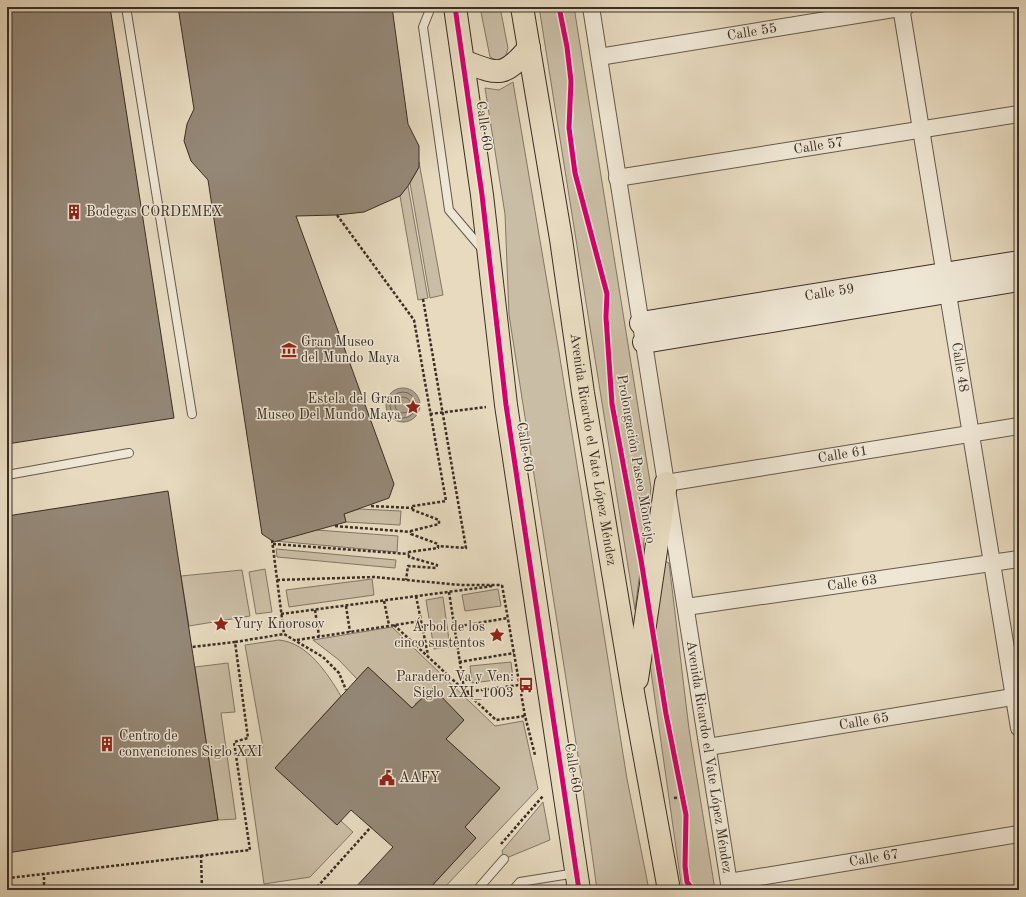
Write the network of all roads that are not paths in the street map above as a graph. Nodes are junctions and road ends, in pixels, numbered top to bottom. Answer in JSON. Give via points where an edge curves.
{"nodes":[{"id":1,"x":126,"y":7,"type":"edge"},
{"id":2,"x":431,"y":7,"type":"edge"},
{"id":3,"x":455,"y":7,"type":"edge"},
{"id":4,"x":522,"y":7,"type":"edge"},
{"id":5,"x":591,"y":7,"type":"edge"},
{"id":6,"x":902,"y":7,"type":"edge"},
{"id":7,"x":529,"y":48,"type":"junction"},
{"id":8,"x":599,"y":57,"type":"junction"},
{"id":9,"x":463,"y":61,"type":"junction"},
{"id":10,"x":1019,"y":114,"type":"edge"},
{"id":11,"x":921,"y":129,"type":"junction"},
{"id":12,"x":617,"y":178,"type":"junction"},
{"id":13,"x":489,"y":258,"type":"junction"},
{"id":14,"x":1019,"y":262,"type":"edge"},
{"id":15,"x":1019,"y":280,"type":"edge"},
{"id":16,"x":946,"y":283,"type":"junction"},
{"id":17,"x":642,"y":333,"type":"junction"},
{"id":18,"x":192,"y":414,"type":"dead end"},
{"id":19,"x":1019,"y":426,"type":"edge"},
{"id":20,"x":971,"y":434,"type":"junction"},
{"id":21,"x":129,"y":453,"type":"dead end"},
{"id":22,"x":7,"y":475,"type":"edge"},
{"id":23,"x":666,"y":483,"type":"junction"},
{"id":24,"x":1019,"y":559,"type":"edge"},
{"id":25,"x":992,"y":562,"type":"junction"},
{"id":26,"x":686,"y":607,"type":"junction"},
{"id":27,"x":1016,"y":696,"type":"edge"},
{"id":28,"x":634,"y":698,"type":"junction"},
{"id":29,"x":1019,"y":728,"type":"edge"},
{"id":30,"x":708,"y":747,"type":"junction"},
{"id":31,"x":1019,"y":834,"type":"edge"},
{"id":32,"x":504,"y":859,"type":"dead end"},
{"id":33,"x":576,"y":884,"type":"edge"},
{"id":34,"x":730,"y":886,"type":"edge"},
{"id":35,"x":477,"y":890,"type":"edge"},
{"id":36,"x":513,"y":890,"type":"edge"},
{"id":37,"x":669,"y":890,"type":"edge"}],
"edges":[{"from":1,"to":18,"type":"lane"},
{"from":2,"to":13,"type":"lane","via":[[422,27],[450,210]]},
{"from":3,"to":9,"type":"main road","name":"Calle 60"},
{"from":4,"to":7,"type":"main road","name":"Avenida Ricardo el Vate López Méndez"},
{"from":5,"to":8,"type":"street","name":"Avenida Ricardo el Vate López Méndez"},
{"from":6,"to":8,"type":"street","name":"Calle 55"},
{"from":6,"to":11,"type":"street","name":"Calle 48"},
{"from":7,"to":9,"type":"main road","via":[[516,64],[507,70],[494,72]]},
{"from":7,"to":28,"type":"main road","name":"Avenida Ricardo el Vate López Méndez","via":[[582,393]]},
{"from":8,"to":12,"type":"street","name":"Avenida Ricardo el Vate López Méndez"},
{"from":9,"to":13,"type":"main road","name":"Calle 60"},
{"from":10,"to":11,"type":"street","name":"Calle 57"},
{"from":11,"to":12,"type":"street","name":"Calle 57"},
{"from":11,"to":16,"type":"street","name":"Calle 48"},
{"from":12,"to":17,"type":"street","name":"Avenida Ricardo el Vate López Méndez"},
{"from":13,"to":33,"type":"main road","name":"Calle 60","via":[[506,405]]},
{"from":14,"to":16,"type":"street","name":"Calle 59"},
{"from":15,"to":16,"type":"street","name":"Calle 59"},
{"from":16,"to":17,"type":"street","name":"Calle 59"},
{"from":16,"to":20,"type":"street","name":"Calle 48"},
{"from":17,"to":23,"type":"street","name":"Avenida Ricardo el Vate López Méndez"},
{"from":19,"to":20,"type":"street","name":"Calle 61"},
{"from":20,"to":23,"type":"street","name":"Calle 61"},
{"from":20,"to":25,"type":"street","name":"Calle 48"},
{"from":21,"to":22,"type":"lane"},
{"from":23,"to":26,"type":"street","name":"Avenida Ricardo el Vate López Méndez"},
{"from":23,"to":28,"type":"main road"},
{"from":24,"to":25,"type":"street","name":"Calle 63"},
{"from":25,"to":26,"type":"street","name":"Calle 63"},
{"from":25,"to":27,"type":"street","name":"Calle 48"},
{"from":26,"to":30,"type":"street","name":"Avenida Ricardo el Vate López Méndez"},
{"from":27,"to":29,"type":"street","name":"Calle 48"},
{"from":27,"to":30,"type":"street","name":"Calle 65"},
{"from":28,"to":37,"type":"main road","name":"Avenida Ricardo el Vate López Méndez"},
{"from":30,"to":34,"type":"street","name":"Avenida Ricardo el Vate López Méndez"},
{"from":31,"to":34,"type":"street","name":"Calle 67"},
{"from":32,"to":35,"type":"lane"},
{"from":33,"to":36,"type":"lane","via":[[520,882]]}]}
